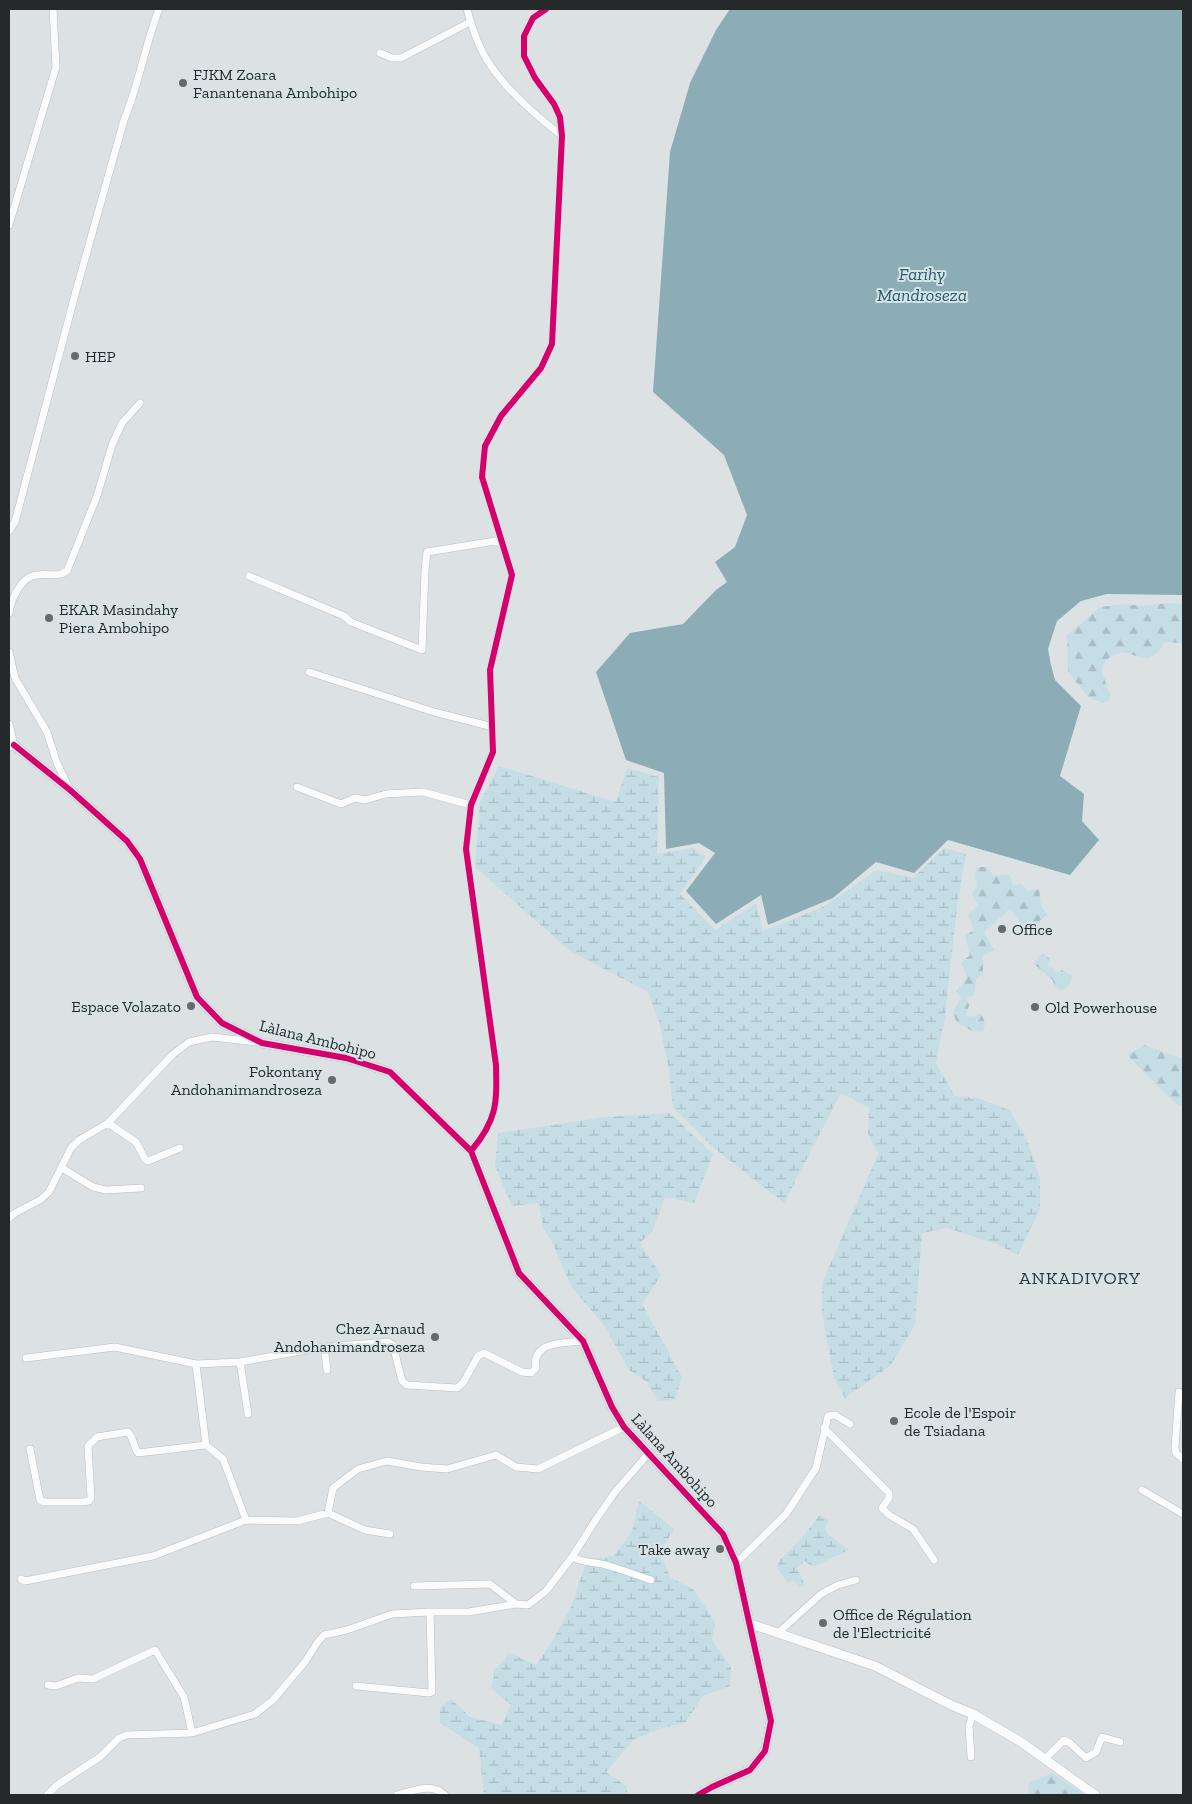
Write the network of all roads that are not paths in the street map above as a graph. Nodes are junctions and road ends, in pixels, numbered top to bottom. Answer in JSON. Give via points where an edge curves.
{"nodes":[{"id":1,"x":53,"y":9,"type":"edge"},
{"id":2,"x":159,"y":9,"type":"edge"},
{"id":3,"x":467,"y":9,"type":"edge"},
{"id":4,"x":546,"y":9,"type":"edge"},
{"id":5,"x":470,"y":22,"type":"junction"},
{"id":6,"x":380,"y":53,"type":"dead end"},
{"id":7,"x":562,"y":136,"type":"junction"},
{"id":8,"x":9,"y":225,"type":"edge"},
{"id":9,"x":140,"y":403,"type":"dead end"},
{"id":10,"x":9,"y":531,"type":"edge"},
{"id":11,"x":502,"y":540,"type":"junction"},
{"id":12,"x":249,"y":576,"type":"dead end"},
{"id":13,"x":9,"y":614,"type":"edge"},
{"id":14,"x":9,"y":652,"type":"edge"},
{"id":15,"x":309,"y":672,"type":"dead end"},
{"id":16,"x":9,"y":724,"type":"edge"},
{"id":17,"x":493,"y":728,"type":"junction"},
{"id":18,"x":11,"y":745,"type":"edge"},
{"id":19,"x":297,"y":787,"type":"dead end"},
{"id":20,"x":70,"y":790,"type":"junction"},
{"id":21,"x":471,"y":804,"type":"junction"},
{"id":22,"x":262,"y":1042,"type":"junction"},
{"id":23,"x":108,"y":1123,"type":"junction"},
{"id":24,"x":180,"y":1148,"type":"dead end"},
{"id":25,"x":472,"y":1151,"type":"junction"},
{"id":26,"x":62,"y":1168,"type":"junction"},
{"id":27,"x":141,"y":1188,"type":"dead end"},
{"id":28,"x":9,"y":1218,"type":"edge"},
{"id":29,"x":583,"y":1341,"type":"junction"},
{"id":30,"x":324,"y":1347,"type":"junction"},
{"id":31,"x":26,"y":1358,"type":"dead end"},
{"id":32,"x":240,"y":1362,"type":"junction"},
{"id":33,"x":196,"y":1364,"type":"junction"},
{"id":34,"x":327,"y":1370,"type":"dead end"},
{"id":35,"x":1179,"y":1392,"type":"dead end"},
{"id":36,"x":248,"y":1414,"type":"dead end"},
{"id":37,"x":850,"y":1424,"type":"dead end"},
{"id":38,"x":624,"y":1427,"type":"junction"},
{"id":39,"x":824,"y":1428,"type":"junction"},
{"id":40,"x":206,"y":1445,"type":"junction"},
{"id":41,"x":30,"y":1449,"type":"dead end"},
{"id":42,"x":649,"y":1453,"type":"junction"},
{"id":43,"x":1183,"y":1459,"type":"edge"},
{"id":44,"x":1142,"y":1490,"type":"dead end"},
{"id":45,"x":328,"y":1513,"type":"junction"},
{"id":46,"x":1183,"y":1514,"type":"edge"},
{"id":47,"x":246,"y":1520,"type":"junction"},
{"id":48,"x":390,"y":1534,"type":"dead end"},
{"id":49,"x":572,"y":1557,"type":"junction"},
{"id":50,"x":934,"y":1560,"type":"dead end"},
{"id":51,"x":736,"y":1563,"type":"junction"},
{"id":52,"x":21,"y":1580,"type":"dead end"},
{"id":53,"x":652,"y":1580,"type":"dead end"},
{"id":54,"x":856,"y":1580,"type":"dead end"},
{"id":55,"x":414,"y":1586,"type":"dead end"},
{"id":56,"x":516,"y":1604,"type":"junction"},
{"id":57,"x":430,"y":1612,"type":"junction"},
{"id":58,"x":751,"y":1624,"type":"junction"},
{"id":59,"x":778,"y":1634,"type":"junction"},
{"id":60,"x":48,"y":1685,"type":"dead end"},
{"id":61,"x":356,"y":1686,"type":"dead end"},
{"id":62,"x":973,"y":1714,"type":"junction"},
{"id":63,"x":192,"y":1733,"type":"junction"},
{"id":64,"x":1120,"y":1742,"type":"dead end"},
{"id":65,"x":970,"y":1758,"type":"dead end"},
{"id":66,"x":1045,"y":1759,"type":"junction"},
{"id":67,"x":47,"y":1795,"type":"edge"},
{"id":68,"x":397,"y":1795,"type":"edge"},
{"id":69,"x":445,"y":1795,"type":"edge"},
{"id":70,"x":698,"y":1795,"type":"edge"},
{"id":71,"x":1095,"y":1795,"type":"edge"}],
"edges":[{"from":1,"to":8,"type":"street","via":[[56,67]]},
{"from":2,"to":10,"type":"street","via":[[102,196],[17,516]]},
{"from":3,"to":5,"type":"street"},
{"from":4,"to":7,"type":"street","via":[[533,18],[524,36],[524,56],[534,78],[554,104],[560,117]]},
{"from":5,"to":6,"type":"street","via":[[401,58]]},
{"from":5,"to":7,"type":"street","via":[[498,76]]},
{"from":7,"to":11,"type":"street","via":[[552,344],[541,368],[501,416],[485,446],[482,477]]},
{"from":9,"to":13,"type":"street","via":[[122,424],[112,445],[97,496],[67,572],[60,576],[30,576],[19,588]]},
{"from":11,"to":12,"type":"street","via":[[427,552],[422,650]]},
{"from":11,"to":17,"type":"street","via":[[512,575],[490,670]]},
{"from":14,"to":20,"type":"street","via":[[15,678],[47,732]]},
{"from":15,"to":17,"type":"street"},
{"from":16,"to":18,"type":"street"},
{"from":17,"to":21,"type":"street","via":[[493,752]]},
{"from":18,"to":20,"type":"street","name":"Làlana Ambohipo"},
{"from":19,"to":21,"type":"street","via":[[341,804],[355,798],[366,800],[386,794],[423,792]]},
{"from":20,"to":22,"type":"street","name":"Làlana Ambohipo","via":[[126,841],[140,859],[196,997],[222,1023]]},
{"from":21,"to":25,"type":"street","via":[[466,849],[496,1065],[497,1093],[493,1116],[484,1136]]},
{"from":22,"to":23,"type":"street","via":[[212,1036],[189,1042],[172,1055]]},
{"from":22,"to":25,"type":"street","name":"Làlana Ambohipo","via":[[346,1058],[390,1072]]},
{"from":23,"to":24,"type":"street","via":[[136,1142],[148,1161]]},
{"from":23,"to":26,"type":"street","via":[[79,1140],[66,1155]]},
{"from":25,"to":29,"type":"street","name":"Làlana Ambohipo","via":[[519,1273]]},
{"from":26,"to":27,"type":"street","via":[[93,1187],[106,1190]]},
{"from":26,"to":28,"type":"street","via":[[49,1192]]},
{"from":29,"to":30,"type":"street","via":[[543,1348],[537,1354],[536,1368],[531,1373],[481,1354],[464,1383],[457,1388],[407,1385],[402,1381],[394,1345],[388,1342]]},
{"from":29,"to":38,"type":"street","name":"Làlana Ambohipo"},
{"from":30,"to":32,"type":"street"},
{"from":30,"to":34,"type":"street"},
{"from":31,"to":33,"type":"street","via":[[115,1347]]},
{"from":32,"to":33,"type":"street"},
{"from":32,"to":36,"type":"street"},
{"from":33,"to":40,"type":"street"},
{"from":35,"to":43,"type":"street","via":[[1175,1448]]},
{"from":37,"to":39,"type":"street","via":[[830,1415]]},
{"from":38,"to":42,"type":"street","name":"Làlana Ambohipo"},
{"from":38,"to":45,"type":"street","via":[[538,1469],[516,1468],[496,1455],[447,1469],[387,1462],[358,1469],[333,1488]]},
{"from":39,"to":50,"type":"street","via":[[889,1493],[882,1508],[913,1529]]},
{"from":39,"to":51,"type":"street","via":[[816,1468],[786,1514]]},
{"from":40,"to":41,"type":"street","via":[[138,1453],[128,1432],[96,1437],[88,1446],[91,1498],[83,1502],[40,1500]]},
{"from":40,"to":47,"type":"street","via":[[223,1459]]},
{"from":42,"to":49,"type":"street","via":[[615,1492]]},
{"from":42,"to":51,"type":"street","name":"Làlana Ambohipo","via":[[723,1534]]},
{"from":44,"to":46,"type":"street"},
{"from":45,"to":47,"type":"street","via":[[297,1521]]},
{"from":45,"to":48,"type":"street","via":[[365,1530]]},
{"from":47,"to":52,"type":"street","via":[[153,1556]]},
{"from":49,"to":53,"type":"street"},
{"from":49,"to":56,"type":"street","via":[[546,1591],[528,1605]]},
{"from":51,"to":58,"type":"street","name":"Làlana Ambohipo"},
{"from":54,"to":59,"type":"street","via":[[821,1594]]},
{"from":55,"to":56,"type":"street","via":[[490,1584]]},
{"from":56,"to":57,"type":"street","via":[[469,1612]]},
{"from":57,"to":61,"type":"street","via":[[432,1692]]},
{"from":57,"to":63,"type":"street","via":[[392,1614],[324,1635],[273,1700],[255,1714]]},
{"from":58,"to":59,"type":"street"},
{"from":58,"to":70,"type":"street","name":"Làlana Ambohipo","via":[[771,1721],[765,1751],[750,1770]]},
{"from":59,"to":62,"type":"street","via":[[875,1666]]},
{"from":60,"to":63,"type":"street","via":[[56,1686],[78,1678],[93,1679],[156,1650],[184,1697]]},
{"from":62,"to":65,"type":"street","via":[[969,1726]]},
{"from":62,"to":66,"type":"street"},
{"from":63,"to":67,"type":"street","via":[[119,1738],[100,1757]]},
{"from":64,"to":66,"type":"street","via":[[1102,1737],[1096,1752],[1086,1758],[1064,1740]]},
{"from":66,"to":71,"type":"street"},
{"from":68,"to":69,"type":"street","via":[[431,1787]]}]}
